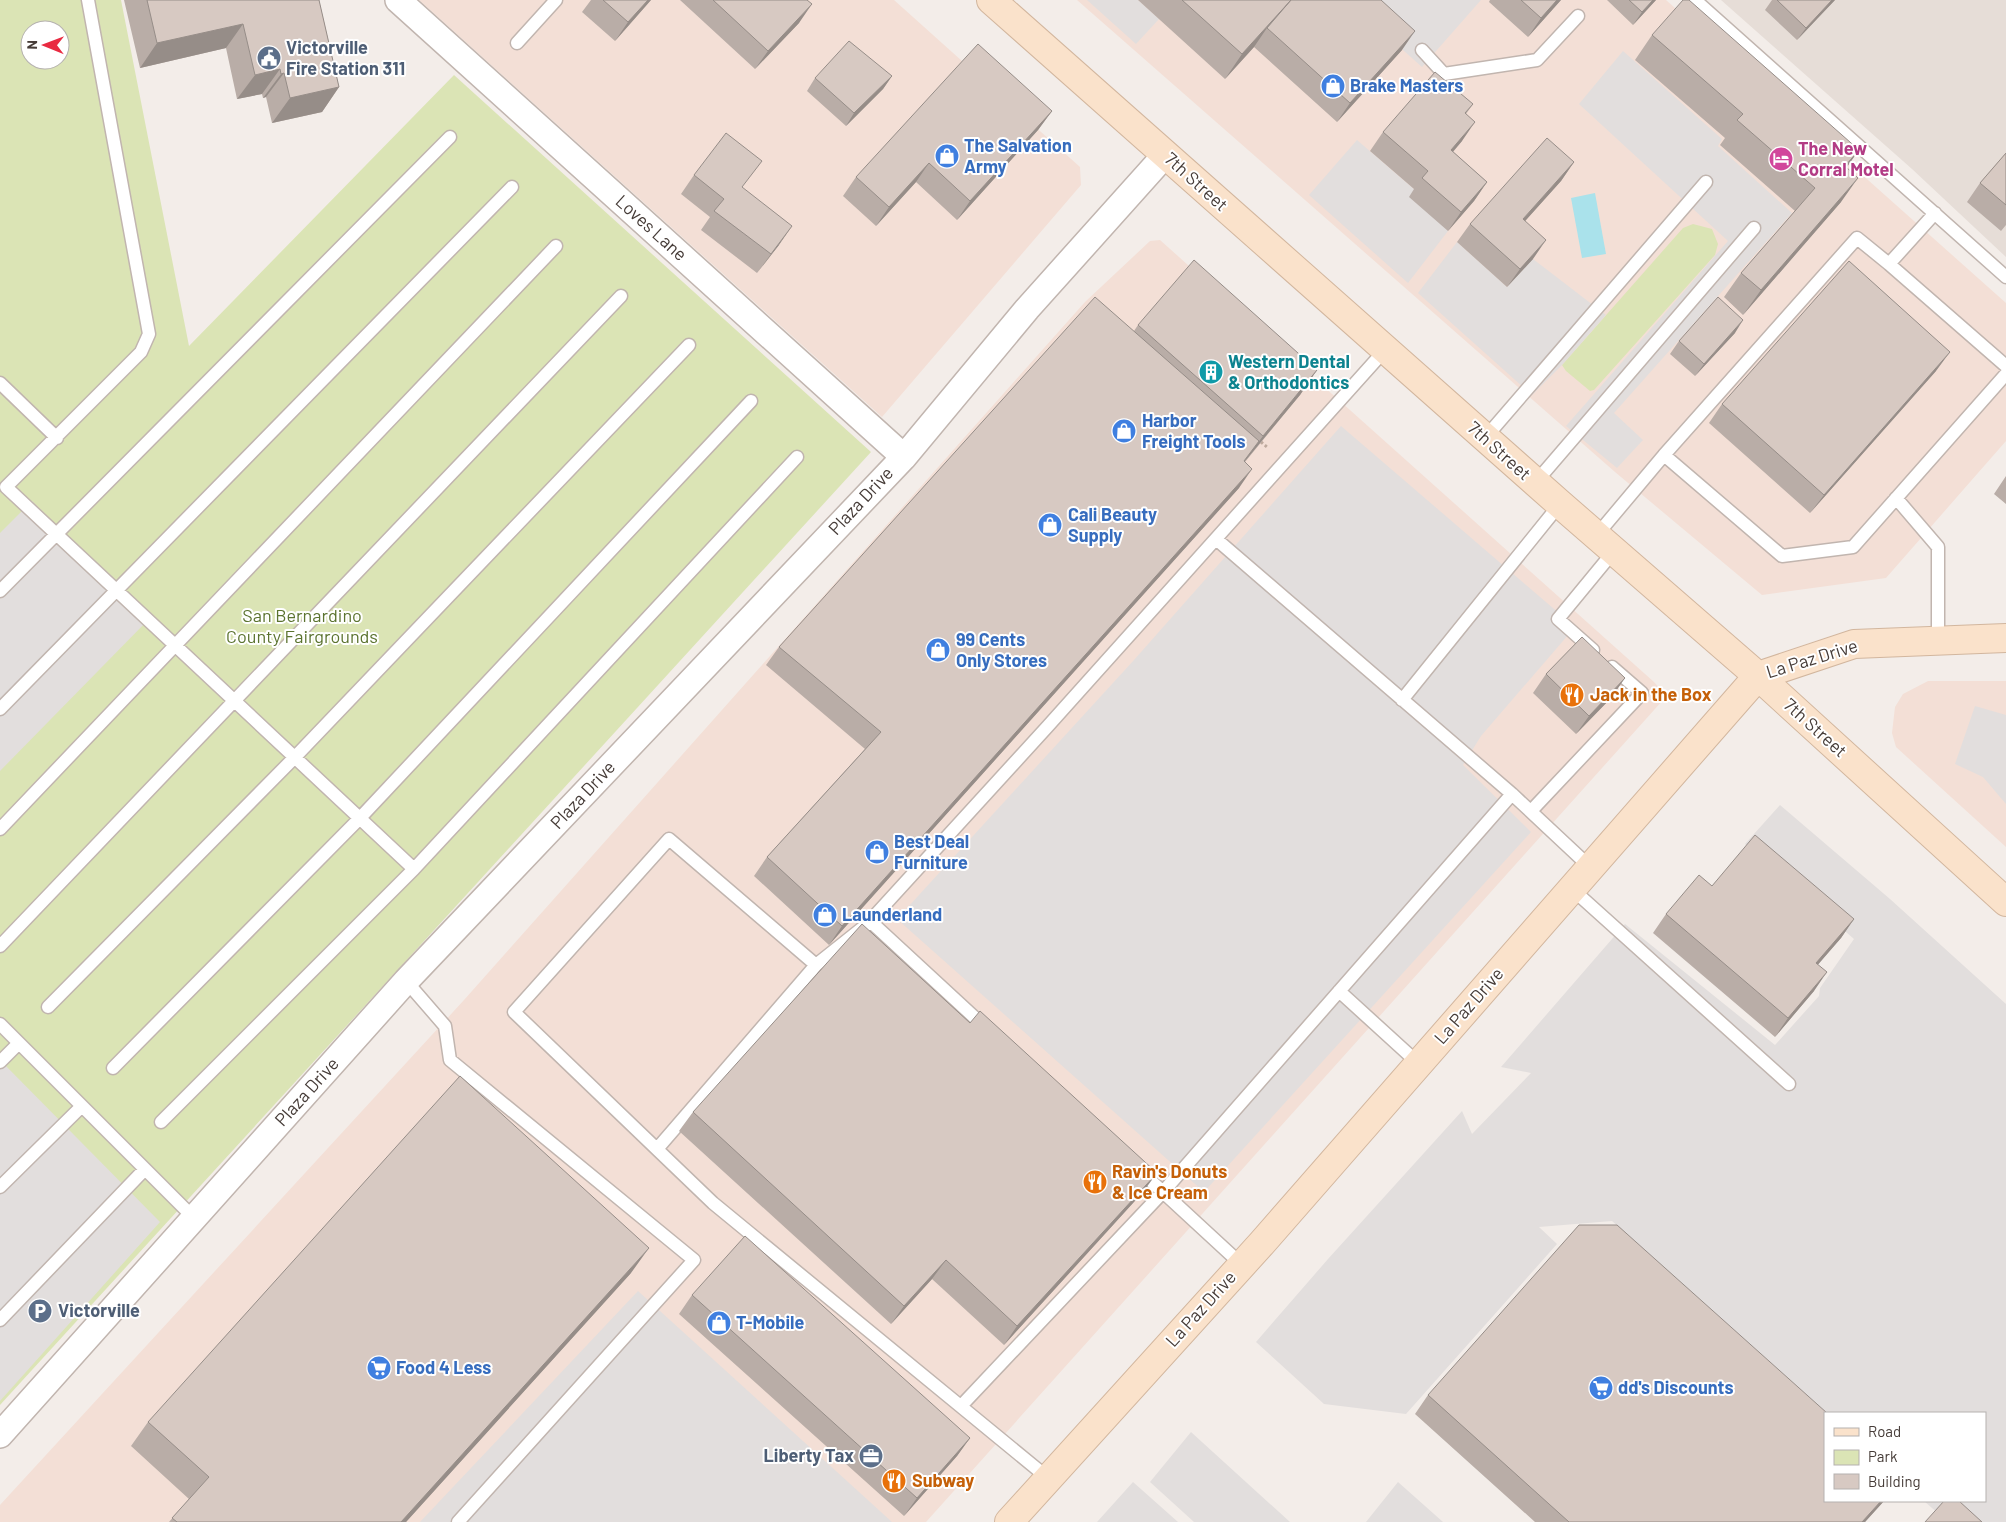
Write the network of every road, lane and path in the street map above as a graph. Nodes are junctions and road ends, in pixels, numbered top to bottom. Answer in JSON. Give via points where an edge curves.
{"nodes":[{"id":1,"x":88,"y":0,"type":"edge"},
{"id":2,"x":398,"y":0,"type":"edge"},
{"id":3,"x":556,"y":0,"type":"edge"},
{"id":4,"x":992,"y":0,"type":"edge"},
{"id":5,"x":1695,"y":0,"type":"edge"},
{"id":6,"x":1578,"y":16,"type":"dead end"},
{"id":7,"x":517,"y":43,"type":"dead end"},
{"id":8,"x":1422,"y":50,"type":"dead end"},
{"id":9,"x":450,"y":137,"type":"dead end"},
{"id":10,"x":1165,"y":155,"type":"junction"},
{"id":11,"x":1706,"y":182,"type":"dead end"},
{"id":12,"x":512,"y":187,"type":"dead end"},
{"id":13,"x":1935,"y":213,"type":"junction"},
{"id":14,"x":1754,"y":228,"type":"dead end"},
{"id":15,"x":556,"y":246,"type":"dead end"},
{"id":16,"x":1889,"y":264,"type":"junction"},
{"id":17,"x":2006,"y":277,"type":"edge"},
{"id":18,"x":621,"y":296,"type":"dead end"},
{"id":19,"x":689,"y":345,"type":"dead end"},
{"id":20,"x":1385,"y":350,"type":"junction"},
{"id":21,"x":2006,"y":366,"type":"edge"},
{"id":22,"x":2006,"y":374,"type":"edge"},
{"id":23,"x":0,"y":383,"type":"edge"},
{"id":24,"x":751,"y":400,"type":"dead end"},
{"id":25,"x":57,"y":438,"type":"junction"},
{"id":26,"x":1485,"y":438,"type":"junction"},
{"id":27,"x":1261,"y":442,"type":"edge"},
{"id":28,"x":1268,"y":447,"type":"edge"},
{"id":29,"x":1664,"y":455,"type":"junction"},
{"id":30,"x":797,"y":457,"type":"dead end"},
{"id":31,"x":904,"y":457,"type":"junction"},
{"id":32,"x":1535,"y":482,"type":"junction"},
{"id":33,"x":2,"y":487,"type":"edge"},
{"id":34,"x":1896,"y":498,"type":"junction"},
{"id":35,"x":1560,"y":504,"type":"junction"},
{"id":36,"x":56,"y":534,"type":"junction"},
{"id":37,"x":1216,"y":539,"type":"junction"},
{"id":38,"x":1605,"y":543,"type":"junction"},
{"id":39,"x":117,"y":590,"type":"junction"},
{"id":40,"x":0,"y":591,"type":"edge"},
{"id":41,"x":2006,"y":638,"type":"edge"},
{"id":42,"x":1938,"y":639,"type":"junction"},
{"id":43,"x":175,"y":646,"type":"junction"},
{"id":44,"x":1758,"y":676,"type":"junction"},
{"id":45,"x":1402,"y":700,"type":"junction"},
{"id":46,"x":235,"y":701,"type":"junction"},
{"id":47,"x":0,"y":709,"type":"edge"},
{"id":48,"x":295,"y":757,"type":"junction"},
{"id":49,"x":1512,"y":794,"type":"junction"},
{"id":50,"x":1531,"y":812,"type":"junction"},
{"id":51,"x":360,"y":818,"type":"junction"},
{"id":52,"x":0,"y":829,"type":"edge"},
{"id":53,"x":1590,"y":867,"type":"junction"},
{"id":54,"x":414,"y":869,"type":"junction"},
{"id":55,"x":1571,"y":888,"type":"junction"},
{"id":56,"x":2006,"y":902,"type":"edge"},
{"id":57,"x":870,"y":921,"type":"junction"},
{"id":58,"x":0,"y":946,"type":"edge"},
{"id":59,"x":816,"y":965,"type":"junction"},
{"id":60,"x":406,"y":982,"type":"junction"},
{"id":61,"x":1339,"y":991,"type":"junction"},
{"id":62,"x":48,"y":1007,"type":"dead end"},
{"id":63,"x":0,"y":1024,"type":"edge"},
{"id":64,"x":995,"y":1036,"type":"edge"},
{"id":65,"x":19,"y":1043,"type":"junction"},
{"id":66,"x":0,"y":1062,"type":"edge"},
{"id":67,"x":1418,"y":1063,"type":"junction"},
{"id":68,"x":113,"y":1068,"type":"dead end"},
{"id":69,"x":1790,"y":1084,"type":"dead end"},
{"id":70,"x":82,"y":1106,"type":"junction"},
{"id":71,"x":161,"y":1122,"type":"dead end"},
{"id":72,"x":657,"y":1149,"type":"junction"},
{"id":73,"x":1126,"y":1158,"type":"edge"},
{"id":74,"x":145,"y":1168,"type":"junction"},
{"id":75,"x":0,"y":1187,"type":"edge"},
{"id":76,"x":1163,"y":1192,"type":"junction"},
{"id":77,"x":194,"y":1218,"type":"junction"},
{"id":78,"x":1241,"y":1264,"type":"junction"},
{"id":79,"x":0,"y":1320,"type":"edge"},
{"id":80,"x":961,"y":1406,"type":"junction"},
{"id":81,"x":0,"y":1435,"type":"edge"},
{"id":82,"x":1048,"y":1478,"type":"junction"},
{"id":83,"x":458,"y":1522,"type":"edge"},
{"id":84,"x":1009,"y":1522,"type":"edge"}],
"edges":[{"from":1,"to":25,"type":"lane","via":[[149,334],[142,352]]},
{"from":2,"to":31,"type":"street","name":"Loves Lane"},
{"from":3,"to":7,"type":"lane"},
{"from":4,"to":10,"type":"main road","name":"7th Street"},
{"from":5,"to":13,"type":"lane"},
{"from":6,"to":8,"type":"lane","via":[[1537,60],[1444,74]]},
{"from":9,"to":36,"type":"lane"},
{"from":10,"to":20,"type":"main road","name":"7th Street"},
{"from":10,"to":31,"type":"street","name":"Plaza Drive","via":[[1027,309]]},
{"from":11,"to":26,"type":"lane"},
{"from":12,"to":39,"type":"lane"},
{"from":13,"to":16,"type":"lane"},
{"from":13,"to":17,"type":"lane"},
{"from":14,"to":32,"type":"lane"},
{"from":15,"to":43,"type":"lane"},
{"from":16,"to":21,"type":"lane"},
{"from":16,"to":29,"type":"lane","via":[[1857,238]]},
{"from":18,"to":46,"type":"lane"},
{"from":19,"to":48,"type":"lane"},
{"from":20,"to":26,"type":"main road","name":"7th Street"},
{"from":20,"to":37,"type":"lane"},
{"from":22,"to":34,"type":"lane"},
{"from":23,"to":25,"type":"lane"},
{"from":24,"to":51,"type":"lane"},
{"from":25,"to":33,"type":"lane"},
{"from":26,"to":32,"type":"main road","name":"7th Street"},
{"from":27,"to":28,"type":"path"},
{"from":29,"to":34,"type":"lane","via":[[1782,556],[1853,547]]},
{"from":29,"to":38,"type":"lane"},
{"from":30,"to":54,"type":"lane"},
{"from":31,"to":60,"type":"street","name":"Plaza Drive"},
{"from":32,"to":35,"type":"main road","name":"7th Street"},
{"from":33,"to":36,"type":"lane"},
{"from":34,"to":42,"type":"lane","via":[[1938,547]]},
{"from":35,"to":38,"type":"main road","name":"7th Street"},
{"from":35,"to":45,"type":"lane"},
{"from":36,"to":39,"type":"lane"},
{"from":36,"to":40,"type":"lane"},
{"from":37,"to":45,"type":"lane"},
{"from":37,"to":57,"type":"lane"},
{"from":38,"to":44,"type":"main road","name":"7th Street"},
{"from":38,"to":50,"type":"lane","via":[[1558,619],[1642,693]]},
{"from":39,"to":43,"type":"lane"},
{"from":39,"to":47,"type":"lane"},
{"from":41,"to":42,"type":"main road","name":"La Paz Drive"},
{"from":42,"to":44,"type":"main road","name":"La Paz Drive","via":[[1854,644]]},
{"from":43,"to":46,"type":"lane"},
{"from":43,"to":52,"type":"lane"},
{"from":44,"to":53,"type":"main road","name":"La Paz Drive"},
{"from":44,"to":56,"type":"main road","name":"7th Street"},
{"from":45,"to":49,"type":"lane"},
{"from":46,"to":48,"type":"lane"},
{"from":46,"to":58,"type":"lane"},
{"from":48,"to":51,"type":"lane"},
{"from":48,"to":62,"type":"lane"},
{"from":49,"to":50,"type":"lane"},
{"from":49,"to":61,"type":"lane"},
{"from":50,"to":53,"type":"lane"},
{"from":51,"to":54,"type":"lane"},
{"from":51,"to":68,"type":"lane"},
{"from":53,"to":55,"type":"main road","name":"La Paz Drive"},
{"from":54,"to":71,"type":"lane"},
{"from":55,"to":67,"type":"main road","name":"La Paz Drive"},
{"from":55,"to":69,"type":"lane"},
{"from":57,"to":59,"type":"lane"},
{"from":57,"to":64,"type":"lane"},
{"from":59,"to":72,"type":"lane"},
{"from":59,"to":72,"type":"lane","via":[[669,839],[514,1012]]},
{"from":60,"to":77,"type":"street","name":"Plaza Drive"},
{"from":60,"to":83,"type":"lane","via":[[445,1026],[450,1060],[694,1260]]},
{"from":61,"to":67,"type":"lane"},
{"from":61,"to":76,"type":"lane"},
{"from":63,"to":65,"type":"lane"},
{"from":65,"to":66,"type":"lane"},
{"from":65,"to":70,"type":"lane"},
{"from":67,"to":78,"type":"main road","name":"La Paz Drive"},
{"from":70,"to":74,"type":"lane"},
{"from":70,"to":75,"type":"lane"},
{"from":72,"to":80,"type":"lane","via":[[713,1203]]},
{"from":73,"to":76,"type":"lane"},
{"from":74,"to":77,"type":"lane"},
{"from":74,"to":79,"type":"lane"},
{"from":76,"to":78,"type":"lane"},
{"from":76,"to":80,"type":"lane"},
{"from":77,"to":81,"type":"street","name":"Plaza Drive"},
{"from":78,"to":82,"type":"main road","name":"La Paz Drive"},
{"from":80,"to":82,"type":"lane"},
{"from":82,"to":84,"type":"main road","name":"La Paz Drive"}]}
